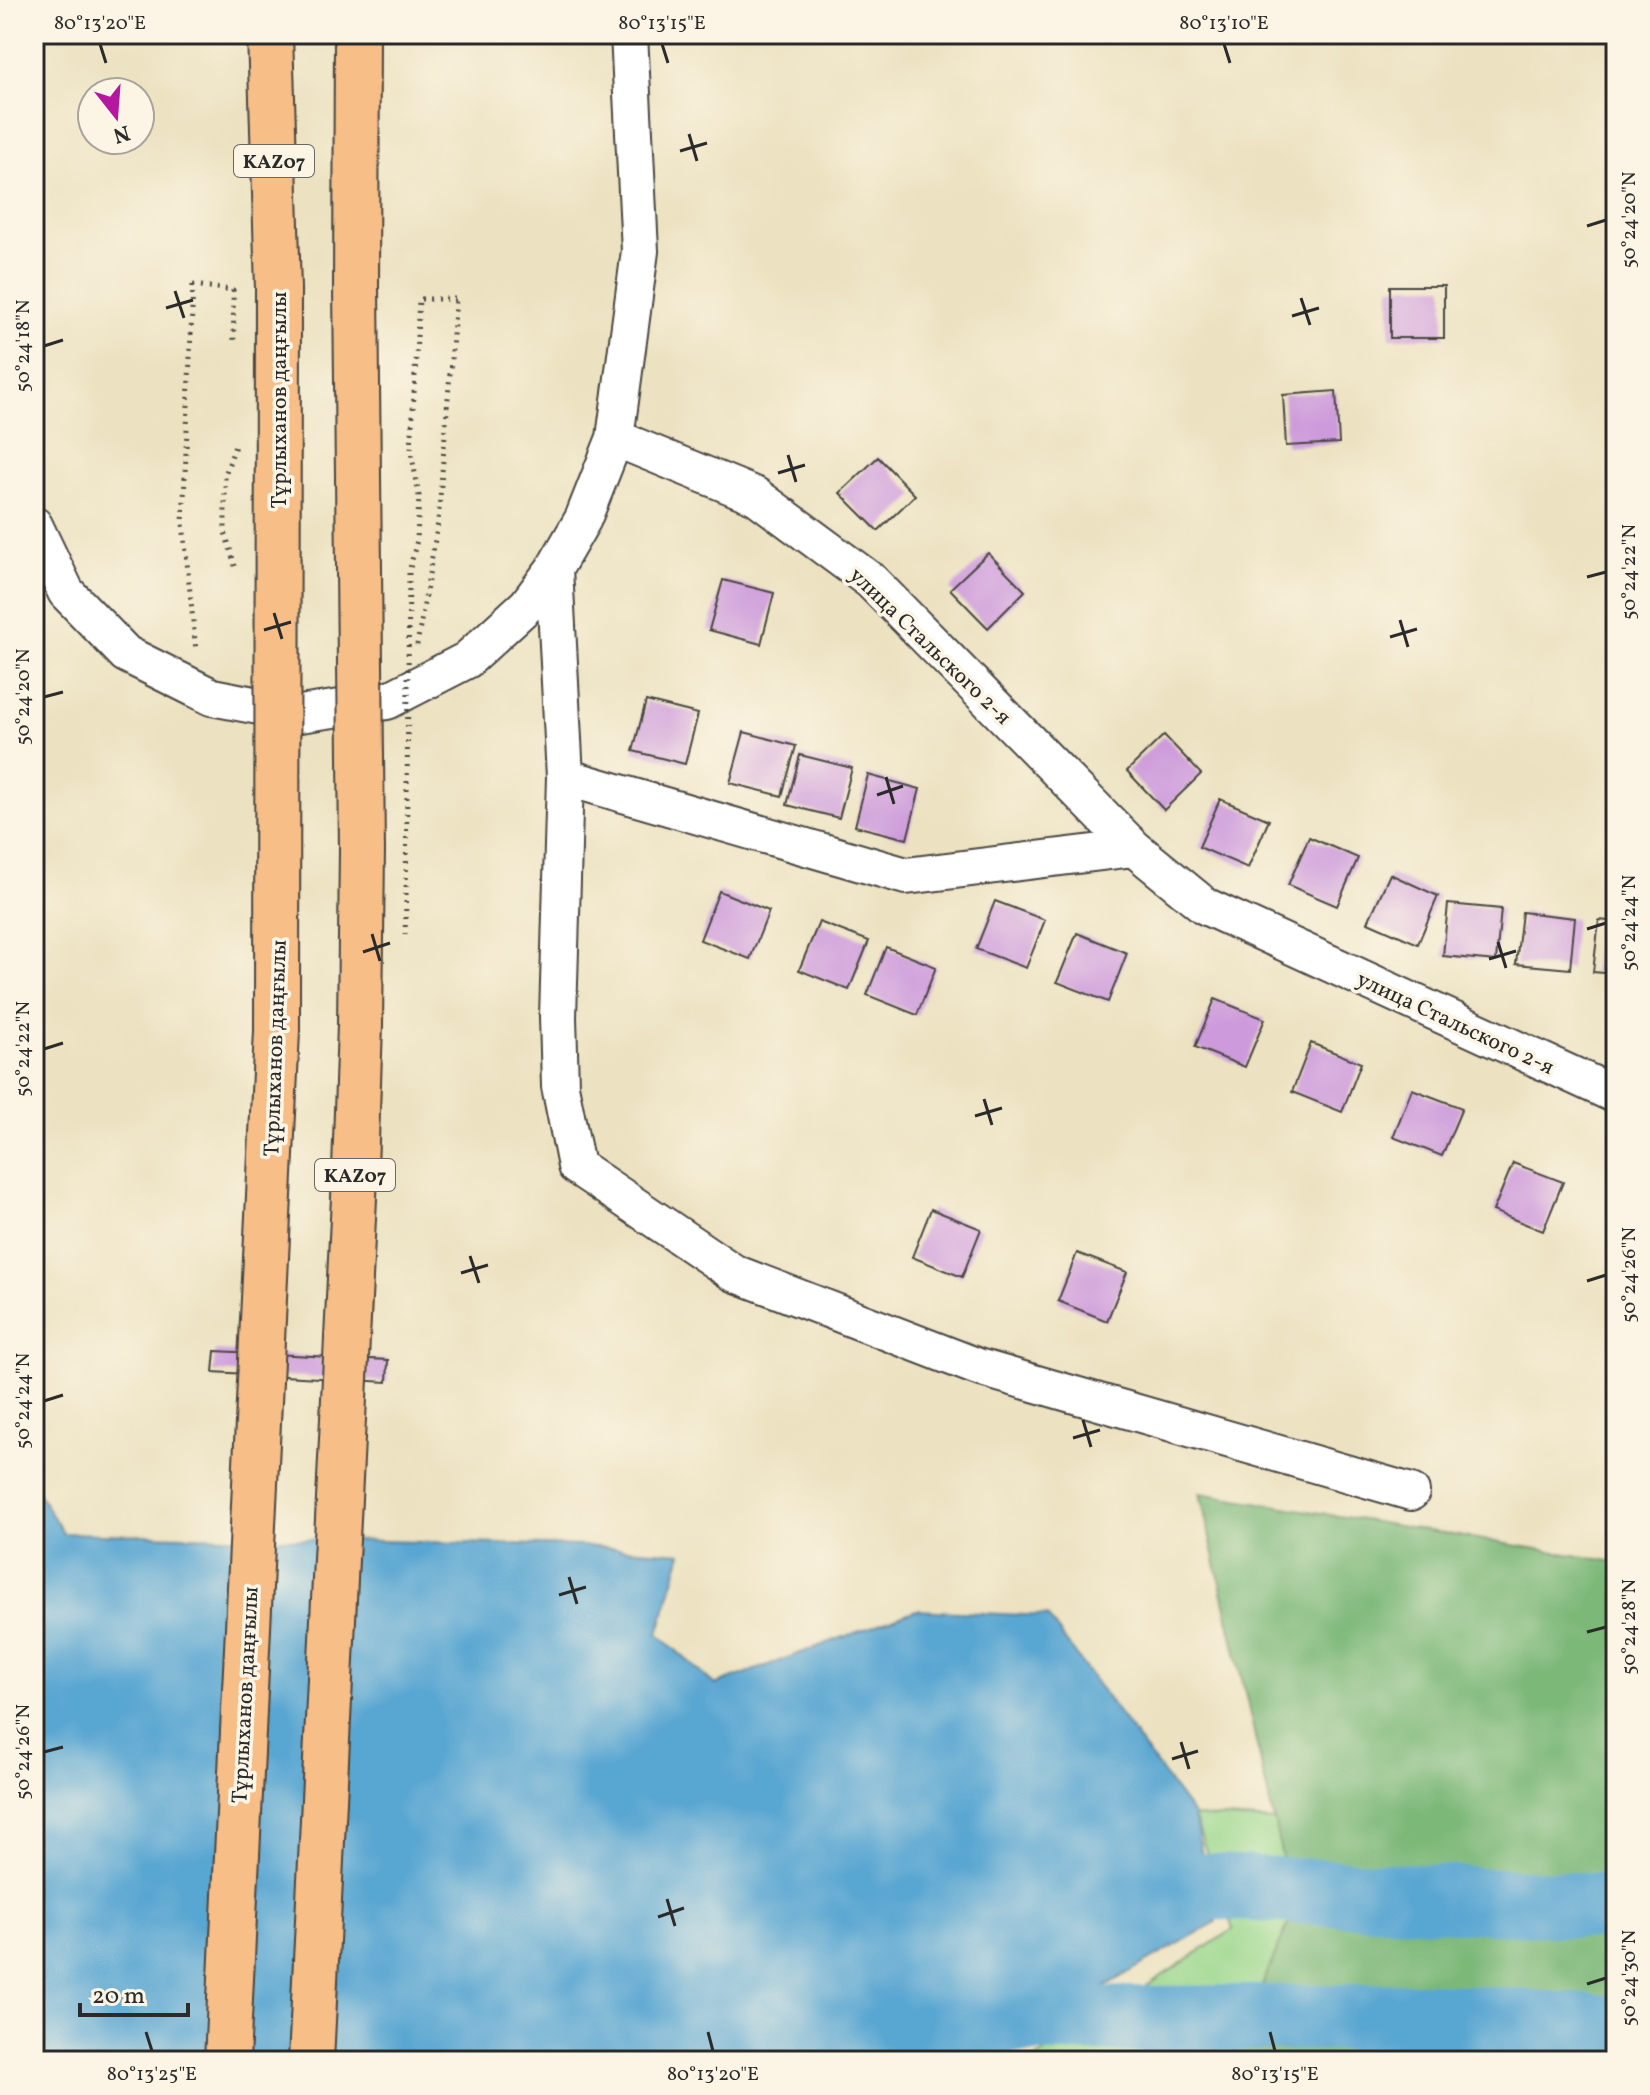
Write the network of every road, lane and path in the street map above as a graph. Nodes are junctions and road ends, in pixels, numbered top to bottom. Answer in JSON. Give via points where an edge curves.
{"nodes":[{"id":1,"x":270,"y":34,"type":"edge"},
{"id":2,"x":357,"y":34,"type":"edge"},
{"id":3,"x":629,"y":34,"type":"edge"},
{"id":4,"x":456,"y":299,"type":"dead end"},
{"id":5,"x":234,"y":352,"type":"dead end"},
{"id":6,"x":236,"y":428,"type":"dead end"},
{"id":7,"x":615,"y":438,"type":"junction"},
{"id":8,"x":34,"y":525,"type":"edge"},
{"id":9,"x":235,"y":566,"type":"dead end"},
{"id":10,"x":554,"y":569,"type":"junction"},
{"id":11,"x":409,"y":689,"type":"junction"},
{"id":12,"x":201,"y":691,"type":"junction"},
{"id":13,"x":565,"y":777,"type":"junction"},
{"id":14,"x":1134,"y":848,"type":"junction"},
{"id":15,"x":1616,"y":1095,"type":"edge"},
{"id":16,"x":1411,"y":1492,"type":"dead end"},
{"id":17,"x":227,"y":2061,"type":"edge"},
{"id":18,"x":311,"y":2061,"type":"edge"}],
"edges":[{"from":1,"to":17,"type":"highway","name":"Тұрлыханов даңғылы","number":"KAZ07","bridge":true,"via":[[278,289],[277,1031]]},
{"from":2,"to":18,"type":"highway","number":"KAZ07","bridge":true,"via":[[360,1025]]},
{"from":3,"to":7,"type":"street","via":[[640,251]]},
{"from":4,"to":11,"type":"path","via":[[438,522]]},
{"from":5,"to":12,"type":"path","bridge":true,"via":[[233,290],[193,285],[183,523]]},
{"from":6,"to":9,"type":"path","bridge":true,"via":[[225,475],[225,532]]},
{"from":7,"to":10,"type":"street","via":[[583,519]]},
{"from":7,"to":14,"type":"street","name":"улица Стальского 2-я","via":[[756,496],[871,581]]},
{"from":8,"to":12,"type":"street","via":[[66,592],[126,654]]},
{"from":10,"to":11,"type":"street","via":[[527,605],[467,660]]},
{"from":10,"to":13,"type":"street"},
{"from":11,"to":12,"type":"street","via":[[387,701],[300,714]]},
{"from":13,"to":14,"type":"street","via":[[906,876]]},
{"from":13,"to":16,"type":"street","via":[[558,1017],[560,1086],[576,1166],[734,1273],[978,1367]]},
{"from":14,"to":15,"type":"street","name":"улица Стальского 2-я","via":[[1205,906]]}]}
